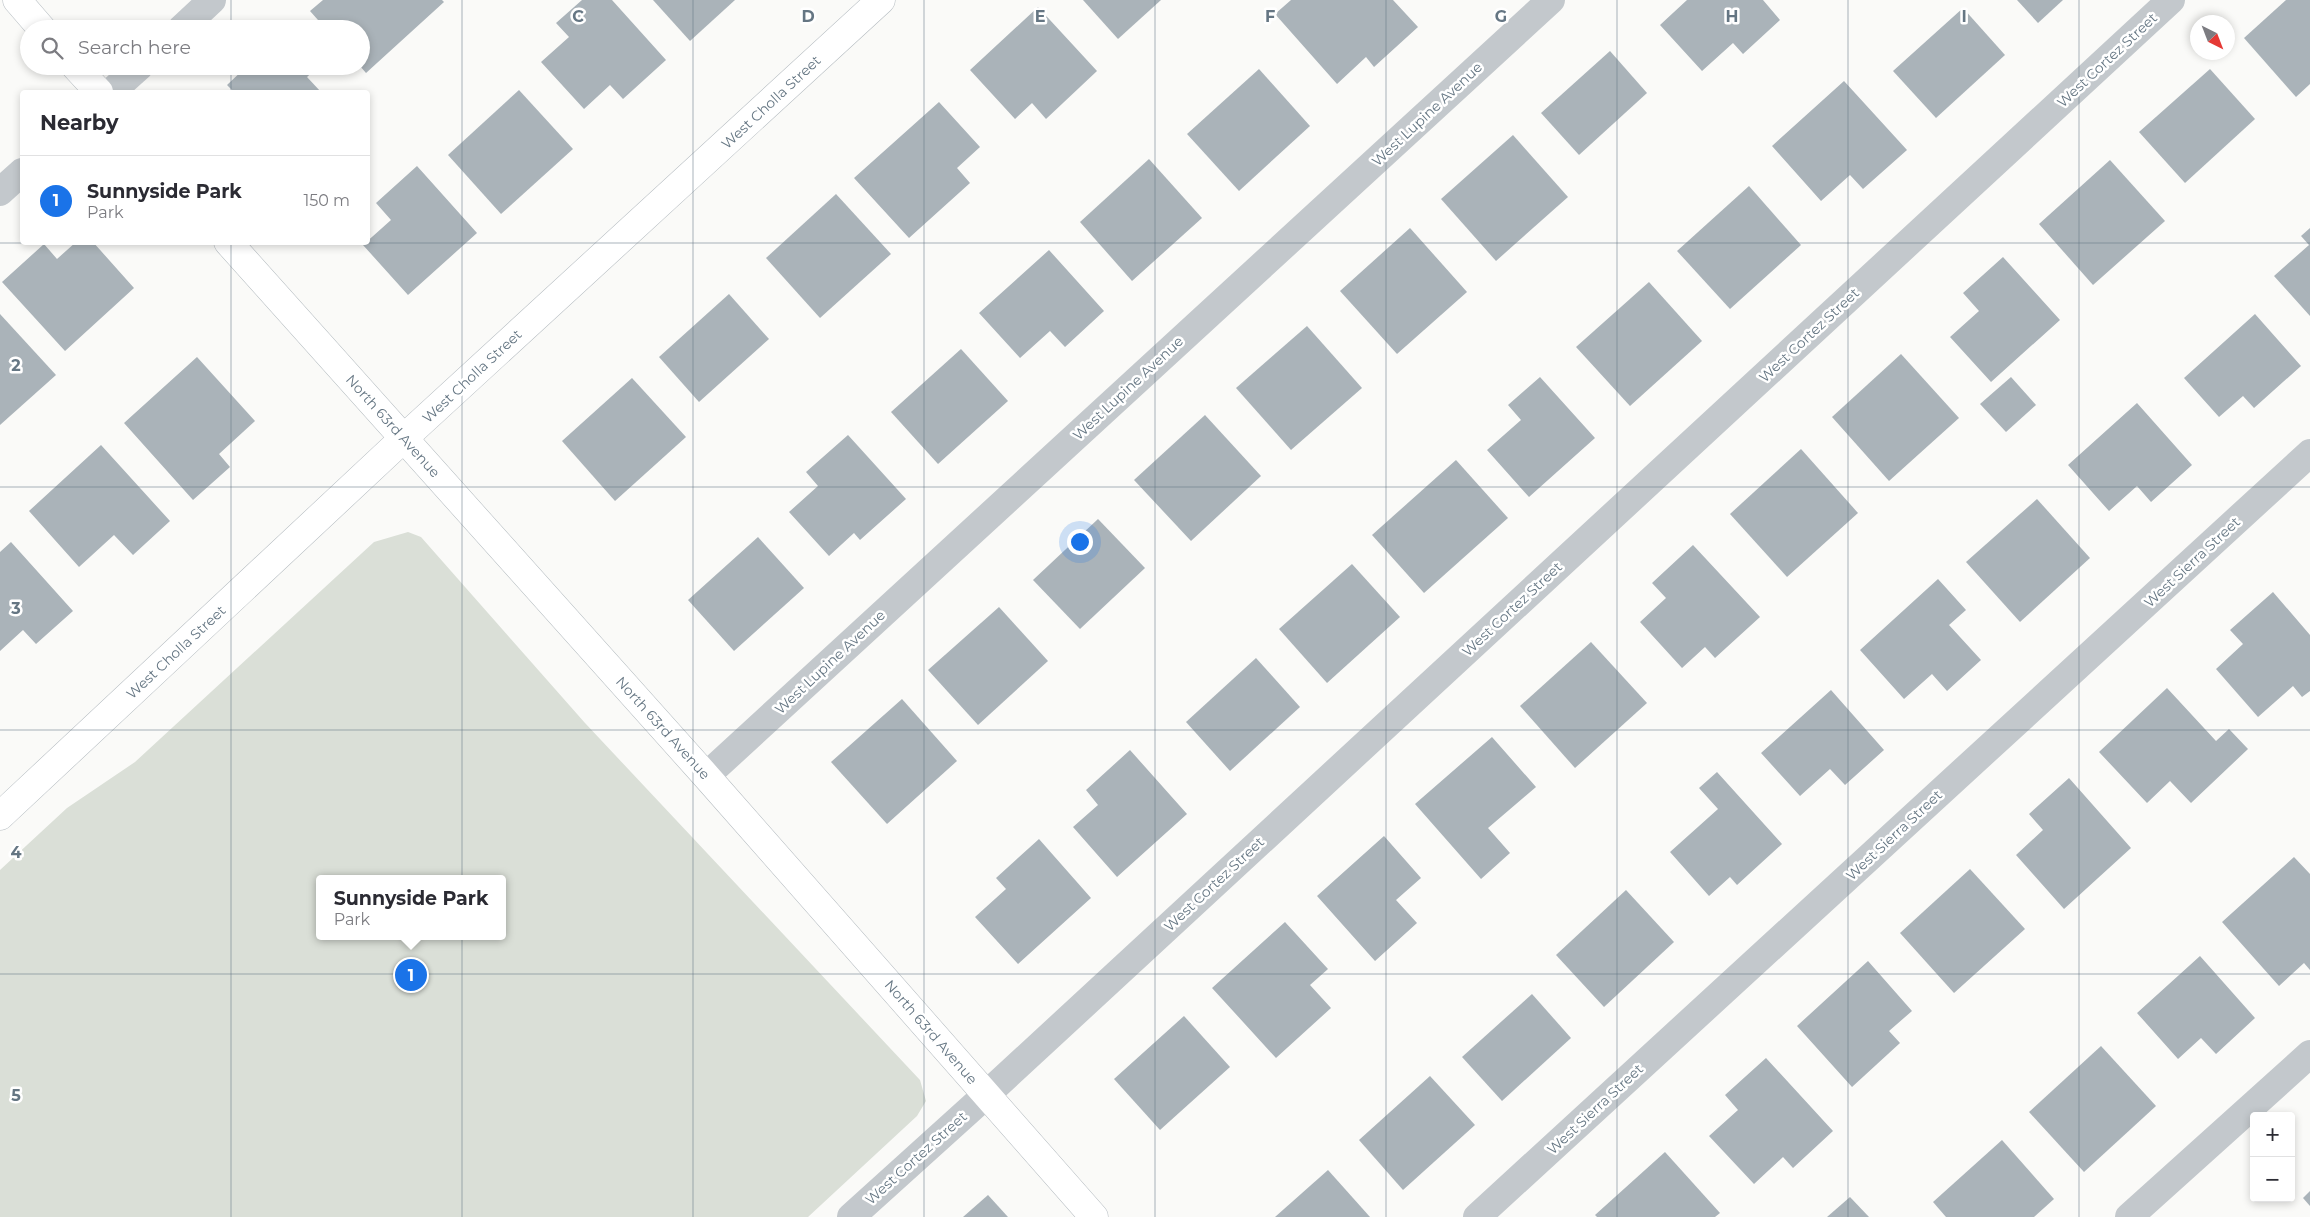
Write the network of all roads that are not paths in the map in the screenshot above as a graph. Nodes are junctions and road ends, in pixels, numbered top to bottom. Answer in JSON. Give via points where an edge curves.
{"nodes":[{"id":1,"x":17,"y":0,"type":"edge"},
{"id":2,"x":212,"y":0,"type":"edge"},
{"id":3,"x":882,"y":0,"type":"edge"},
{"id":4,"x":1551,"y":0,"type":"edge"},
{"id":5,"x":2172,"y":0,"type":"edge"},
{"id":6,"x":34,"y":20,"type":"edge"},
{"id":7,"x":191,"y":20,"type":"edge"},
{"id":8,"x":83,"y":75,"type":"edge"},
{"id":9,"x":130,"y":75,"type":"edge"},
{"id":10,"x":97,"y":90,"type":"edge"},
{"id":11,"x":113,"y":90,"type":"edge"},
{"id":12,"x":20,"y":174,"type":"edge"},
{"id":13,"x":0,"y":192,"type":"edge"},
{"id":14,"x":231,"y":245,"type":"edge"},
{"id":15,"x":404,"y":438,"type":"junction"},
{"id":16,"x":2310,"y":453,"type":"edge"},
{"id":17,"x":706,"y":776,"type":"junction"},
{"id":18,"x":0,"y":816,"type":"edge"},
{"id":19,"x":2310,"y":1054,"type":"edge"},
{"id":20,"x":986,"y":1095,"type":"junction"},
{"id":21,"x":851,"y":1217,"type":"edge"},
{"id":22,"x":1094,"y":1217,"type":"edge"},
{"id":23,"x":1477,"y":1217,"type":"edge"},
{"id":24,"x":2129,"y":1217,"type":"edge"}],
"edges":[{"from":1,"to":6,"type":"street"},
{"from":2,"to":7,"type":"street"},
{"from":3,"to":15,"type":"street","name":"West Cholla Street"},
{"from":4,"to":17,"type":"street","name":"West Lupine Avenue"},
{"from":5,"to":20,"type":"street","name":"West Cortez Street"},
{"from":8,"to":10,"type":"street"},
{"from":9,"to":11,"type":"street"},
{"from":12,"to":13,"type":"street"},
{"from":14,"to":15,"type":"street","name":"North 63rd Avenue"},
{"from":15,"to":17,"type":"street","name":"North 63rd Avenue"},
{"from":15,"to":18,"type":"street","name":"West Cholla Street"},
{"from":16,"to":23,"type":"street","name":"West Sierra Street"},
{"from":17,"to":20,"type":"street","name":"North 63rd Avenue"},
{"from":19,"to":24,"type":"street"},
{"from":20,"to":21,"type":"street","name":"West Cortez Street"},
{"from":20,"to":22,"type":"street","name":"North 63rd Avenue"}]}
